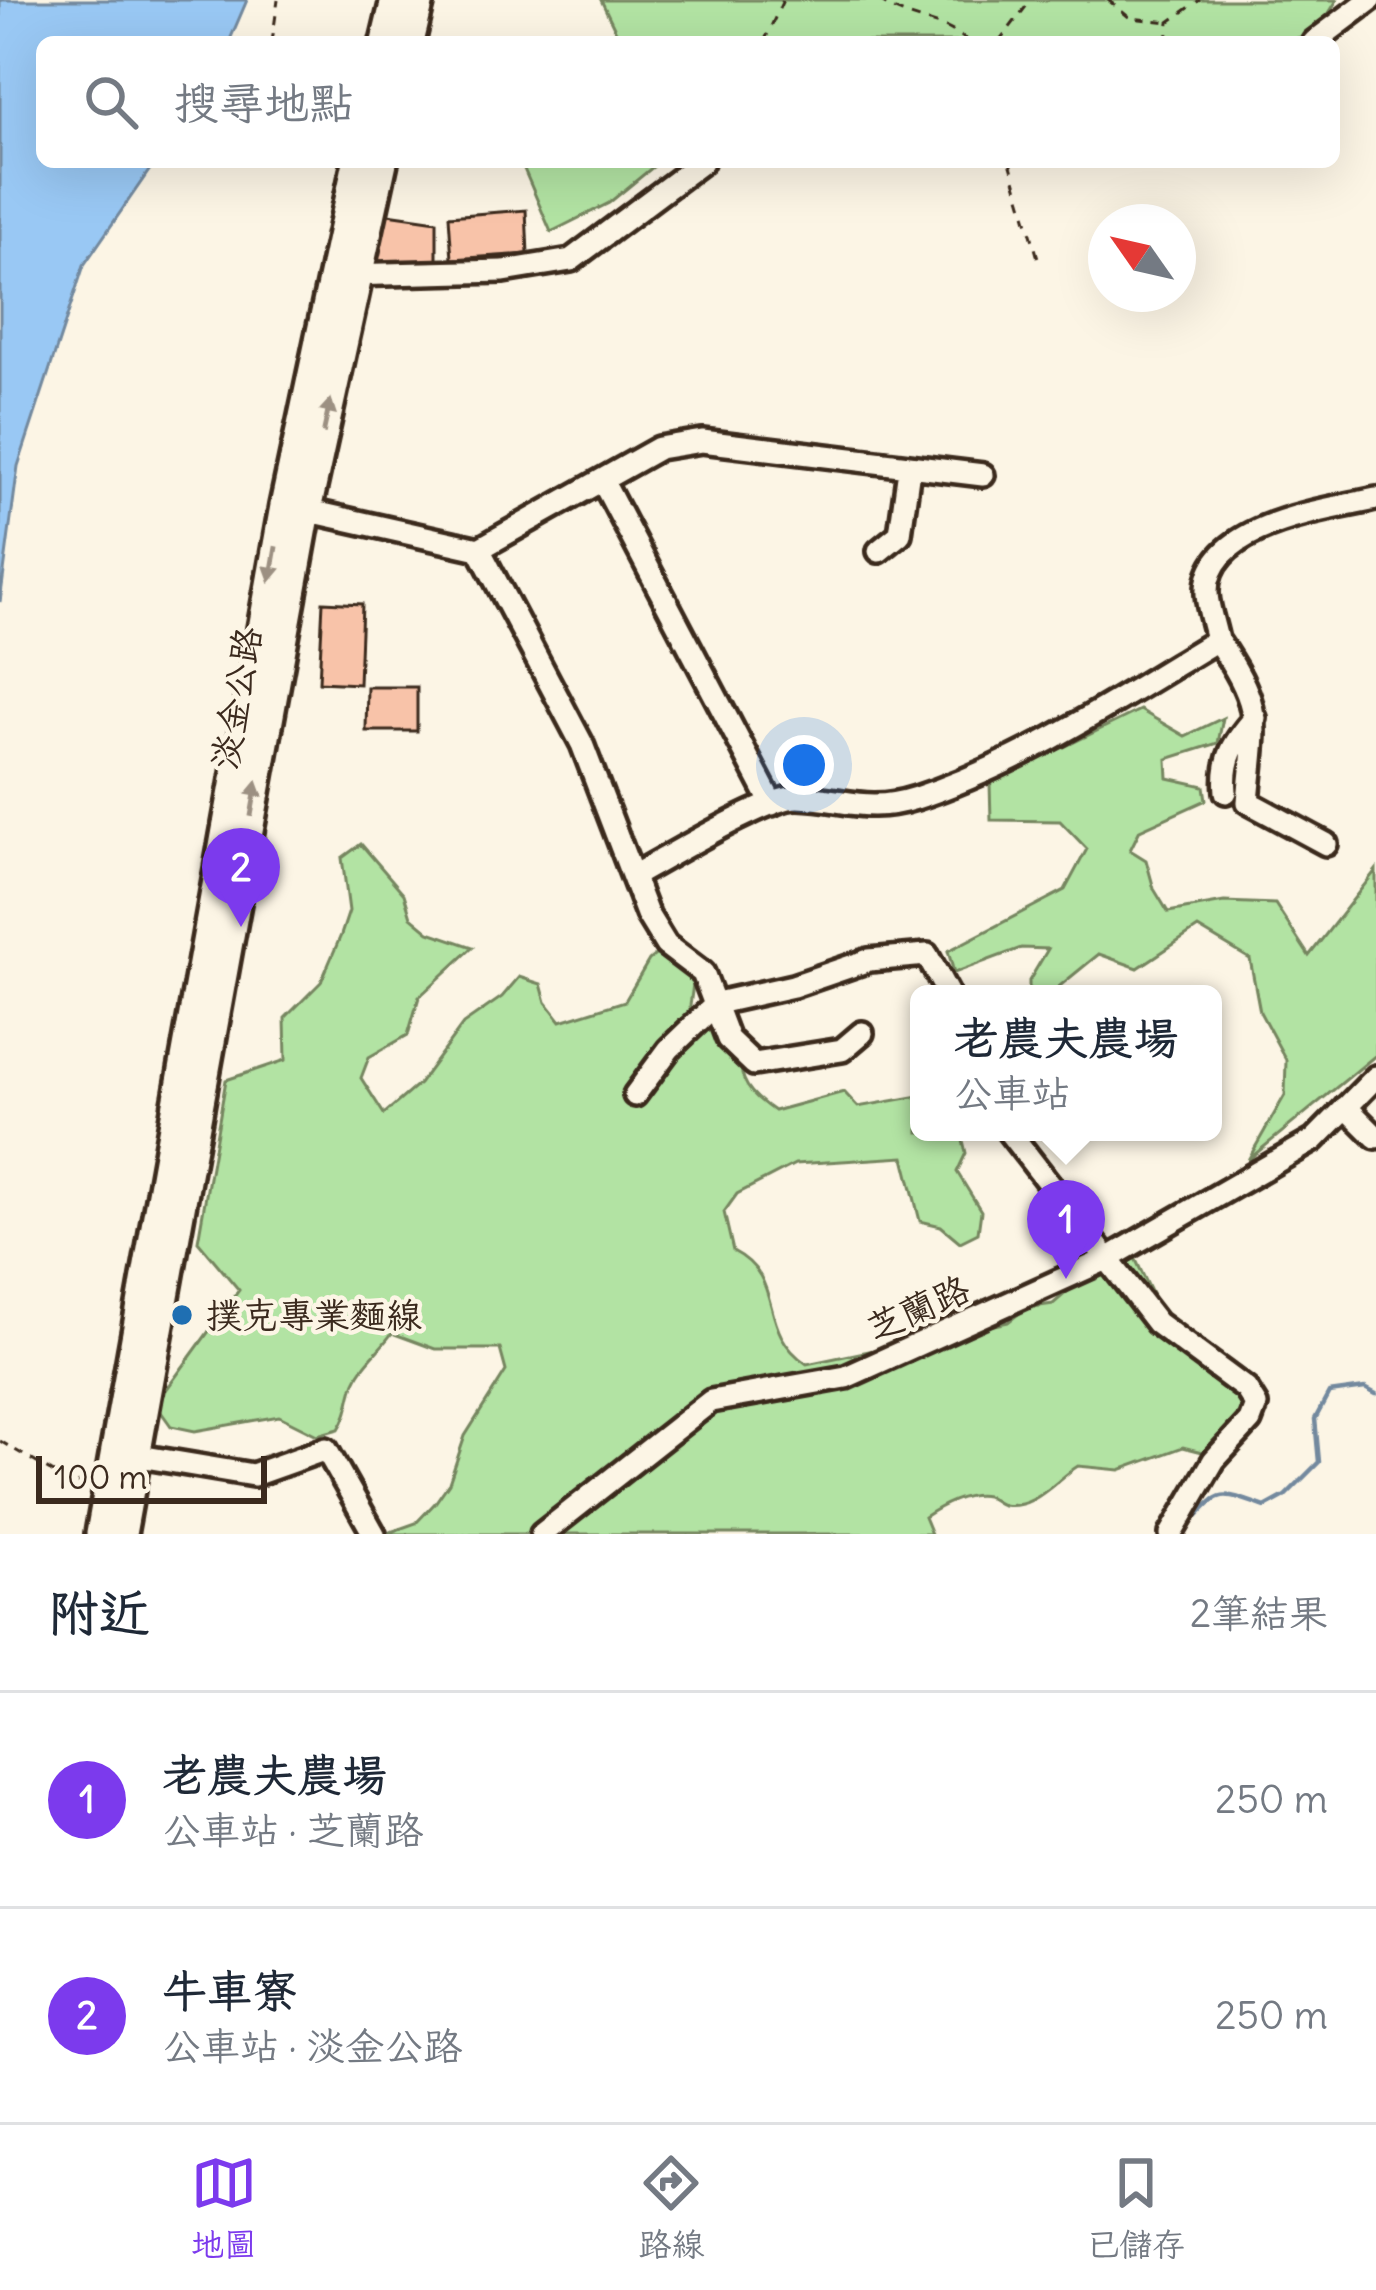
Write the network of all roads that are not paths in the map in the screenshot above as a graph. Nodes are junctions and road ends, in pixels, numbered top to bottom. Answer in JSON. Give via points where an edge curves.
{"nodes":[{"id":1,"x":395,"y":0,"type":"edge"},
{"id":2,"x":420,"y":0,"type":"edge"},
{"id":3,"x":1370,"y":0,"type":"edge"},
{"id":4,"x":386,"y":36,"type":"edge"},
{"id":5,"x":411,"y":36,"type":"edge"},
{"id":6,"x":1322,"y":36,"type":"edge"},
{"id":7,"x":356,"y":168,"type":"edge"},
{"id":8,"x":380,"y":168,"type":"edge"},
{"id":9,"x":694,"y":168,"type":"edge"},
{"id":10,"x":344,"y":275,"type":"junction"},
{"id":11,"x":909,"y":469,"type":"junction"},
{"id":12,"x":982,"y":475,"type":"dead end"},
{"id":13,"x":602,"y":480,"type":"junction"},
{"id":14,"x":1376,"y":499,"type":"edge"},
{"id":15,"x":295,"y":508,"type":"junction"},
{"id":16,"x":478,"y":549,"type":"junction"},
{"id":17,"x":879,"y":551,"type":"dead end"},
{"id":18,"x":1217,"y":640,"type":"junction"},
{"id":19,"x":1255,"y":718,"type":"junction"},
{"id":20,"x":1226,"y":792,"type":"dead end"},
{"id":21,"x":772,"y":804,"type":"junction"},
{"id":22,"x":1326,"y":844,"type":"dead end"},
{"id":23,"x":633,"y":876,"type":"junction"},
{"id":24,"x":943,"y":985,"type":"edge"},
{"id":25,"x":717,"y":1003,"type":"junction"},
{"id":26,"x":862,"y":1033,"type":"dead end"},
{"id":27,"x":1376,"y":1077,"type":"edge"},
{"id":28,"x":635,"y":1095,"type":"dead end"},
{"id":29,"x":1346,"y":1107,"type":"junction"},
{"id":30,"x":1376,"y":1137,"type":"edge"},
{"id":31,"x":1016,"y":1141,"type":"edge"},
{"id":32,"x":1107,"y":1259,"type":"junction"},
{"id":33,"x":133,"y":1456,"type":"junction"},
{"id":34,"x":100,"y":1534,"type":"edge"},
{"id":35,"x":122,"y":1534,"type":"edge"},
{"id":36,"x":374,"y":1534,"type":"edge"},
{"id":37,"x":542,"y":1534,"type":"edge"},
{"id":38,"x":1171,"y":1534,"type":"edge"}],
"edges":[{"from":1,"to":4,"type":"main road"},
{"from":2,"to":5,"type":"main road"},
{"from":3,"to":6,"type":"street"},
{"from":7,"to":10,"type":"main road","name":"淡金公路"},
{"from":8,"to":10,"type":"main road","name":"淡金公路"},
{"from":9,"to":10,"type":"street","via":[[571,260],[504,271]]},
{"from":10,"to":15,"type":"main road","name":"淡金公路"},
{"from":11,"to":12,"type":"street"},
{"from":11,"to":13,"type":"street","via":[[702,441],[659,448]]},
{"from":11,"to":17,"type":"street","via":[[900,535]]},
{"from":13,"to":16,"type":"street"},
{"from":13,"to":21,"type":"street"},
{"from":14,"to":18,"type":"street","via":[[1249,533],[1220,559],[1206,589]]},
{"from":15,"to":16,"type":"street"},
{"from":33,"to":15,"type":"main road","name":"淡金公路","one_way":true},
{"from":15,"to":34,"type":"main road","name":"淡金公路","one_way":true},
{"from":16,"to":23,"type":"street","via":[[582,744]]},
{"from":18,"to":19,"type":"street","via":[[1251,690]]},
{"from":18,"to":21,"type":"street","via":[[961,782],[858,808],[796,797]]},
{"from":19,"to":20,"type":"street","via":[[1224,765]]},
{"from":19,"to":22,"type":"street","via":[[1248,802]]},
{"from":21,"to":23,"type":"street"},
{"from":23,"to":25,"type":"street","via":[[667,945],[703,973]]},
{"from":24,"to":25,"type":"street","via":[[927,955],[868,960]]},
{"from":25,"to":26,"type":"street","via":[[728,1040],[754,1064],[842,1049]]},
{"from":25,"to":28,"type":"street"},
{"from":27,"to":29,"type":"street","name":"芝蘭路"},
{"from":29,"to":30,"type":"street"},
{"from":29,"to":32,"type":"street","name":"芝蘭路","via":[[1314,1140]]},
{"from":31,"to":32,"type":"street"},
{"from":32,"to":37,"type":"street","name":"芝蘭路","via":[[846,1377],[710,1401]]},
{"from":32,"to":38,"type":"street","via":[[1156,1323],[1246,1389],[1256,1405]]},
{"from":33,"to":35,"type":"main road","name":"淡金公路"},
{"from":33,"to":36,"type":"street","via":[[253,1475],[326,1448]]}]}
